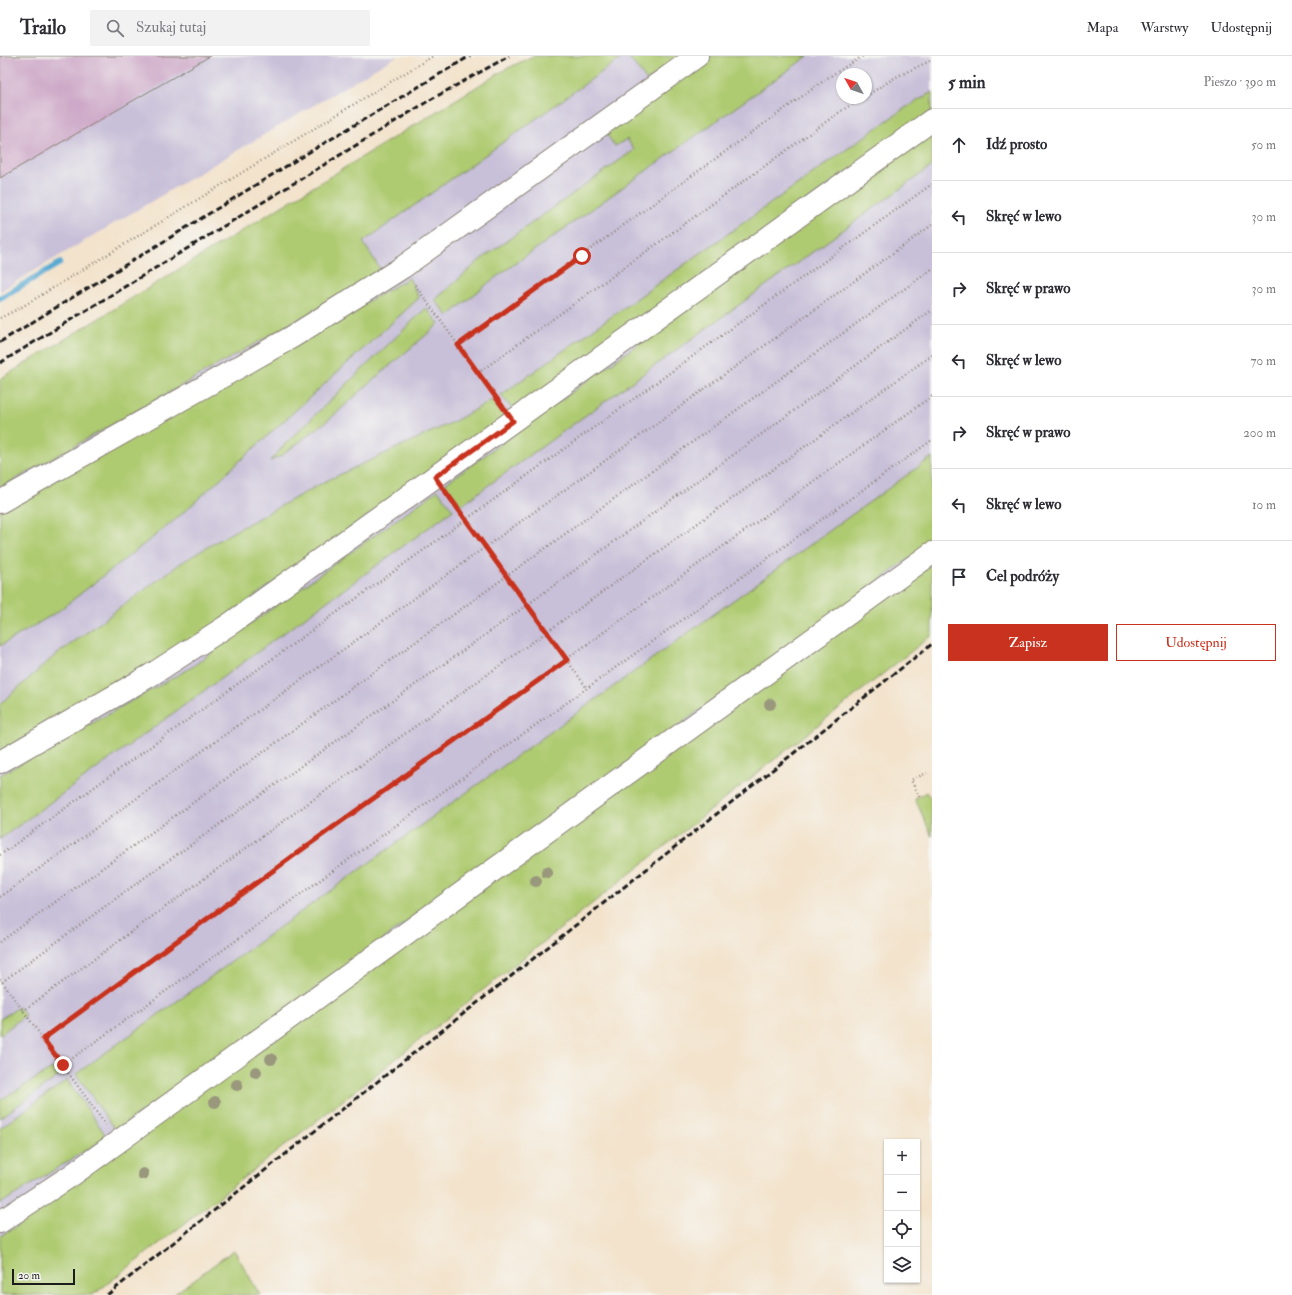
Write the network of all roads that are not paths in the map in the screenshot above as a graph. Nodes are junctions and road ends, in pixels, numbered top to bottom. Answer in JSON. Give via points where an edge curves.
{"nodes":[{"id":1,"x":697,"y":56,"type":"edge"},
{"id":2,"x":932,"y":120,"type":"edge"},
{"id":3,"x":0,"y":502,"type":"edge"},
{"id":4,"x":932,"y":553,"type":"edge"},
{"id":5,"x":0,"y":762,"type":"edge"},
{"id":6,"x":0,"y":1222,"type":"edge"}],
"edges":[{"from":1,"to":3,"type":"lane","via":[[403,267],[292,337]]},
{"from":2,"to":5,"type":"lane","via":[[230,624],[151,675]]},
{"from":4,"to":6,"type":"lane","via":[[72,1175]]}]}
